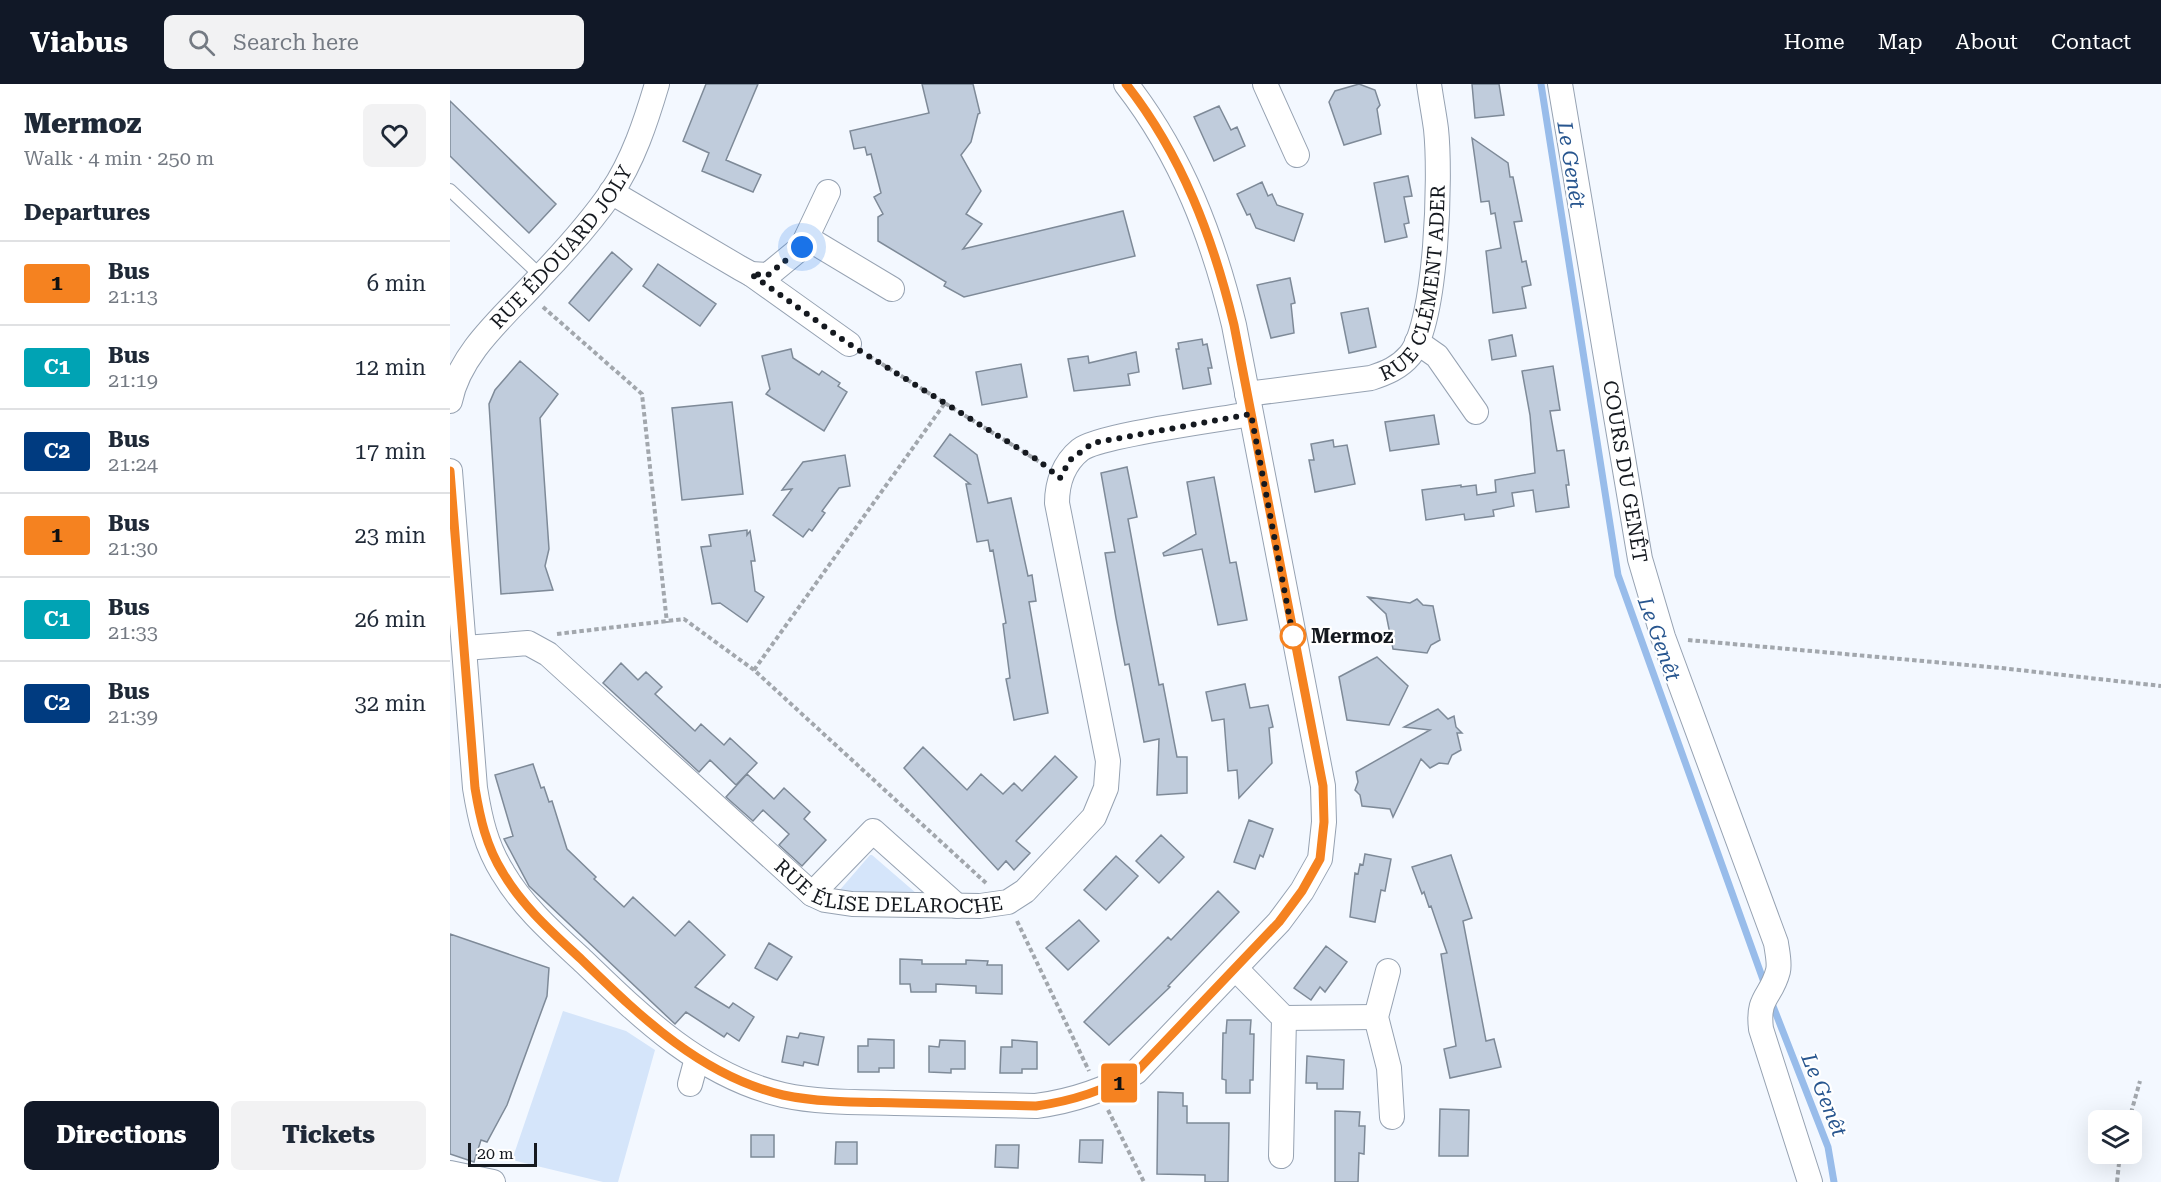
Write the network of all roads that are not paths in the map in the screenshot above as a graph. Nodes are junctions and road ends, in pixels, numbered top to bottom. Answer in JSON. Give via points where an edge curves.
{"nodes":[{"id":1,"x":657,"y":84,"type":"edge"},
{"id":2,"x":1126,"y":84,"type":"edge"},
{"id":3,"x":1429,"y":84,"type":"edge"},
{"id":4,"x":1560,"y":84,"type":"edge"},
{"id":5,"x":1270,"y":86,"type":"edge"},
{"id":6,"x":1297,"y":155,"type":"dead end"},
{"id":7,"x":450,"y":190,"type":"edge"},
{"id":8,"x":611,"y":192,"type":"junction"},
{"id":9,"x":828,"y":192,"type":"dead end"},
{"id":10,"x":807,"y":238,"type":"junction"},
{"id":11,"x":751,"y":274,"type":"junction"},
{"id":12,"x":534,"y":284,"type":"junction"},
{"id":13,"x":892,"y":289,"type":"dead end"},
{"id":14,"x":1418,"y":342,"type":"junction"},
{"id":15,"x":849,"y":344,"type":"road end"},
{"id":16,"x":450,"y":402,"type":"edge"},
{"id":17,"x":1249,"y":404,"type":"junction"},
{"id":18,"x":1476,"y":412,"type":"dead end"},
{"id":19,"x":450,"y":471,"type":"edge"},
{"id":20,"x":465,"y":648,"type":"junction"},
{"id":21,"x":812,"y":894,"type":"junction"},
{"id":22,"x":957,"y":906,"type":"junction"},
{"id":23,"x":1236,"y":969,"type":"junction"},
{"id":24,"x":1388,"y":971,"type":"dead end"},
{"id":25,"x":1376,"y":1017,"type":"junction"},
{"id":26,"x":1284,"y":1018,"type":"junction"},
{"id":27,"x":697,"y":1058,"type":"junction"},
{"id":28,"x":690,"y":1084,"type":"dead end"},
{"id":29,"x":1392,"y":1117,"type":"dead end"},
{"id":30,"x":1281,"y":1156,"type":"dead end"},
{"id":31,"x":450,"y":1173,"type":"edge"},
{"id":32,"x":493,"y":1182,"type":"edge"},
{"id":33,"x":1810,"y":1182,"type":"edge"}],
"edges":[{"from":1,"to":8,"type":"street","name":"RUE ÉDOUARD JOLY","via":[[645,123]]},
{"from":2,"to":17,"type":"street","via":[[1168,147],[1208,232],[1234,325]]},
{"from":3,"to":14,"type":"street","name":"RUE CLÉMENT ADER","via":[[1436,131],[1436,219],[1428,308]]},
{"from":4,"to":33,"type":"street","name":"COURS DU GENÊT","via":[[1640,559],[1664,637],[1776,942],[1778,970],[1759,1013],[1761,1029]]},
{"from":5,"to":6,"type":"street"},
{"from":7,"to":12,"type":"lane"},
{"from":8,"to":11,"type":"street"},
{"from":8,"to":12,"type":"street","name":"RUE ÉDOUARD JOLY"},
{"from":9,"to":10,"type":"street"},
{"from":10,"to":11,"type":"street","via":[[802,247],[768,275]]},
{"from":10,"to":13,"type":"street"},
{"from":11,"to":15,"type":"street"},
{"from":12,"to":16,"type":"street","name":"RUE ÉDOUARD JOLY","via":[[468,359],[453,387]]},
{"from":14,"to":17,"type":"street","name":"RUE CLÉMENT ADER","via":[[1402,363],[1380,375]]},
{"from":14,"to":18,"type":"street","via":[[1437,356]]},
{"from":17,"to":22,"type":"street","name":"RUE ÉLISE DELAROCHE","via":[[1093,443],[1070,460],[1060,478],[1057,503],[1108,761],[1106,788],[1094,817],[1025,891],[1008,902]]},
{"from":17,"to":23,"type":"street","via":[[1323,786],[1324,822],[1320,859],[1302,891]]},
{"from":19,"to":20,"type":"street"},
{"from":20,"to":21,"type":"street","name":"RUE ÉLISE DELAROCHE","via":[[528,644],[548,654]]},
{"from":20,"to":27,"type":"street","via":[[480,822],[502,872],[519,898],[557,937],[664,1035]]},
{"from":21,"to":22,"type":"street","name":"RUE ÉLISE DELAROCHE","via":[[852,904]]},
{"from":21,"to":22,"type":"street","via":[[873,831]]},
{"from":23,"to":26,"type":"street"},
{"from":23,"to":27,"type":"street","via":[[1136,1072],[1068,1102],[1036,1106],[823,1102],[742,1082]]},
{"from":24,"to":25,"type":"street"},
{"from":25,"to":26,"type":"street"},
{"from":25,"to":29,"type":"street","via":[[1389,1068]]},
{"from":26,"to":30,"type":"street"},
{"from":27,"to":28,"type":"street"},
{"from":31,"to":32,"type":"street"}]}
